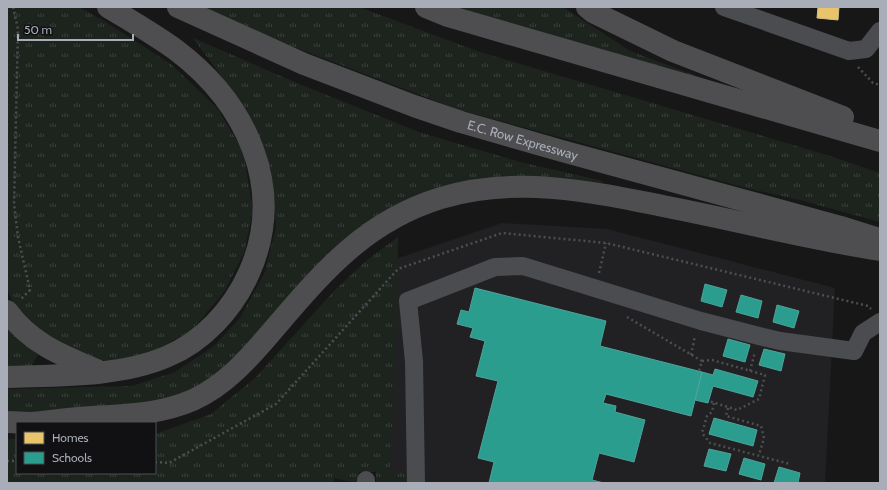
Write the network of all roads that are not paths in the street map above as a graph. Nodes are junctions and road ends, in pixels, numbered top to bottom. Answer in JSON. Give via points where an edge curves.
{"nodes":[{"id":1,"x":108,"y":7,"type":"edge"},
{"id":2,"x":178,"y":7,"type":"edge"},
{"id":3,"x":426,"y":7,"type":"edge"},
{"id":4,"x":587,"y":7,"type":"edge"},
{"id":5,"x":724,"y":7,"type":"edge"},
{"id":6,"x":880,"y":31,"type":"edge"},
{"id":7,"x":880,"y":132,"type":"edge"},
{"id":8,"x":880,"y":141,"type":"edge"},
{"id":9,"x":880,"y":239,"type":"edge"},
{"id":10,"x":880,"y":250,"type":"edge"},
{"id":11,"x":14,"y":306,"type":"edge"},
{"id":12,"x":876,"y":316,"type":"edge"},
{"id":13,"x":101,"y":372,"type":"junction"},
{"id":14,"x":7,"y":378,"type":"edge"},
{"id":15,"x":41,"y":422,"type":"edge"},
{"id":16,"x":416,"y":483,"type":"edge"}],
"edges":[{"from":1,"to":13,"type":"highway","via":[[177,51],[196,67],[229,103],[255,153],[263,188],[263,207],[254,261],[238,294],[214,324],[186,347],[168,357],[150,364]]},
{"from":2,"to":9,"type":"highway","name":"E.C. Row Expressway","via":[[304,64],[461,122]]},
{"from":3,"to":8,"type":"highway","via":[[448,16]]},
{"from":4,"to":7,"type":"highway","via":[[673,51]]},
{"from":5,"to":6,"type":"street","via":[[851,57],[866,49]]},
{"from":10,"to":15,"type":"highway","via":[[567,188],[512,187],[461,193],[402,213],[358,241],[306,292],[245,362],[229,377],[193,400],[153,412]]},
{"from":11,"to":13,"type":"highway","via":[[22,329],[42,345]]},
{"from":12,"to":16,"type":"street","via":[[854,351],[780,341],[523,266],[495,267],[408,301],[414,361]]},
{"from":13,"to":14,"type":"highway"}]}
